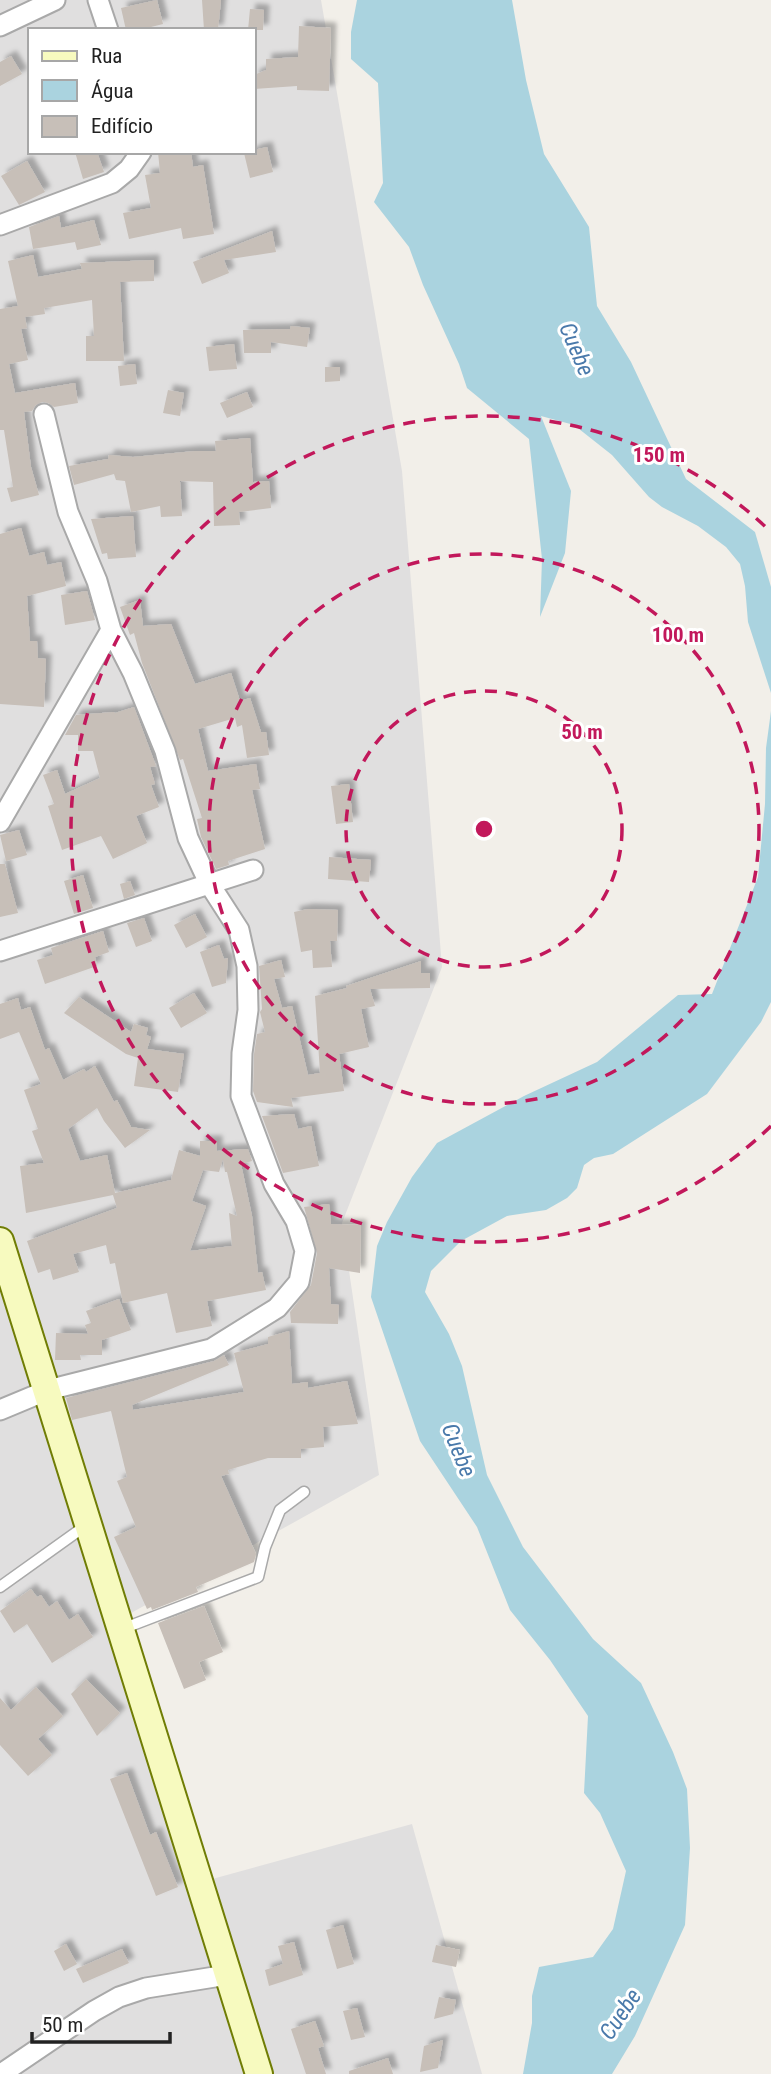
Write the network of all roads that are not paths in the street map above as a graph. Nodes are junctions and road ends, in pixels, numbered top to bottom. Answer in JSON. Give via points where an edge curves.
{"nodes":[{"id":1,"x":55,"y":0,"type":"edge"},
{"id":2,"x":98,"y":0,"type":"edge"},
{"id":3,"x":0,"y":26,"type":"edge"},
{"id":4,"x":107,"y":28,"type":"edge"},
{"id":5,"x":140,"y":154,"type":"edge"},
{"id":6,"x":0,"y":225,"type":"edge"},
{"id":7,"x":44,"y":414,"type":"dead end"},
{"id":8,"x":111,"y":630,"type":"junction"},
{"id":9,"x":0,"y":822,"type":"edge"},
{"id":10,"x":253,"y":870,"type":"dead end"},
{"id":11,"x":210,"y":885,"type":"junction"},
{"id":12,"x":0,"y":951,"type":"edge"},
{"id":13,"x":0,"y":1241,"type":"edge"},
{"id":14,"x":48,"y":1390,"type":"junction"},
{"id":15,"x":0,"y":1410,"type":"edge"},
{"id":16,"x":304,"y":1492,"type":"dead end"},
{"id":17,"x":88,"y":1524,"type":"junction"},
{"id":18,"x":0,"y":1587,"type":"edge"},
{"id":19,"x":121,"y":1629,"type":"junction"},
{"id":20,"x":227,"y":1975,"type":"junction"},
{"id":21,"x":3,"y":2068,"type":"edge"},
{"id":22,"x":258,"y":2074,"type":"edge"}],
"edges":[{"from":1,"to":3,"type":"street"},
{"from":2,"to":4,"type":"street"},
{"from":5,"to":6,"type":"street","via":[[112,183]]},
{"from":7,"to":8,"type":"street","via":[[68,512],[97,581]]},
{"from":8,"to":9,"type":"street"},
{"from":8,"to":11,"type":"street","via":[[165,751],[188,838]]},
{"from":10,"to":11,"type":"street"},
{"from":11,"to":12,"type":"street"},
{"from":11,"to":14,"type":"street","via":[[239,930],[247,966],[248,1010],[240,1096],[274,1184],[296,1222],[305,1251],[299,1282],[277,1308],[211,1349]]},
{"from":13,"to":14,"type":"main road"},
{"from":14,"to":15,"type":"street"},
{"from":14,"to":17,"type":"main road"},
{"from":16,"to":19,"type":"lane","via":[[280,1510],[258,1577]]},
{"from":17,"to":18,"type":"lane"},
{"from":17,"to":19,"type":"main road"},
{"from":19,"to":20,"type":"main road"},
{"from":20,"to":21,"type":"street","via":[[164,1984],[119,1997]]},
{"from":20,"to":22,"type":"main road"}]}
